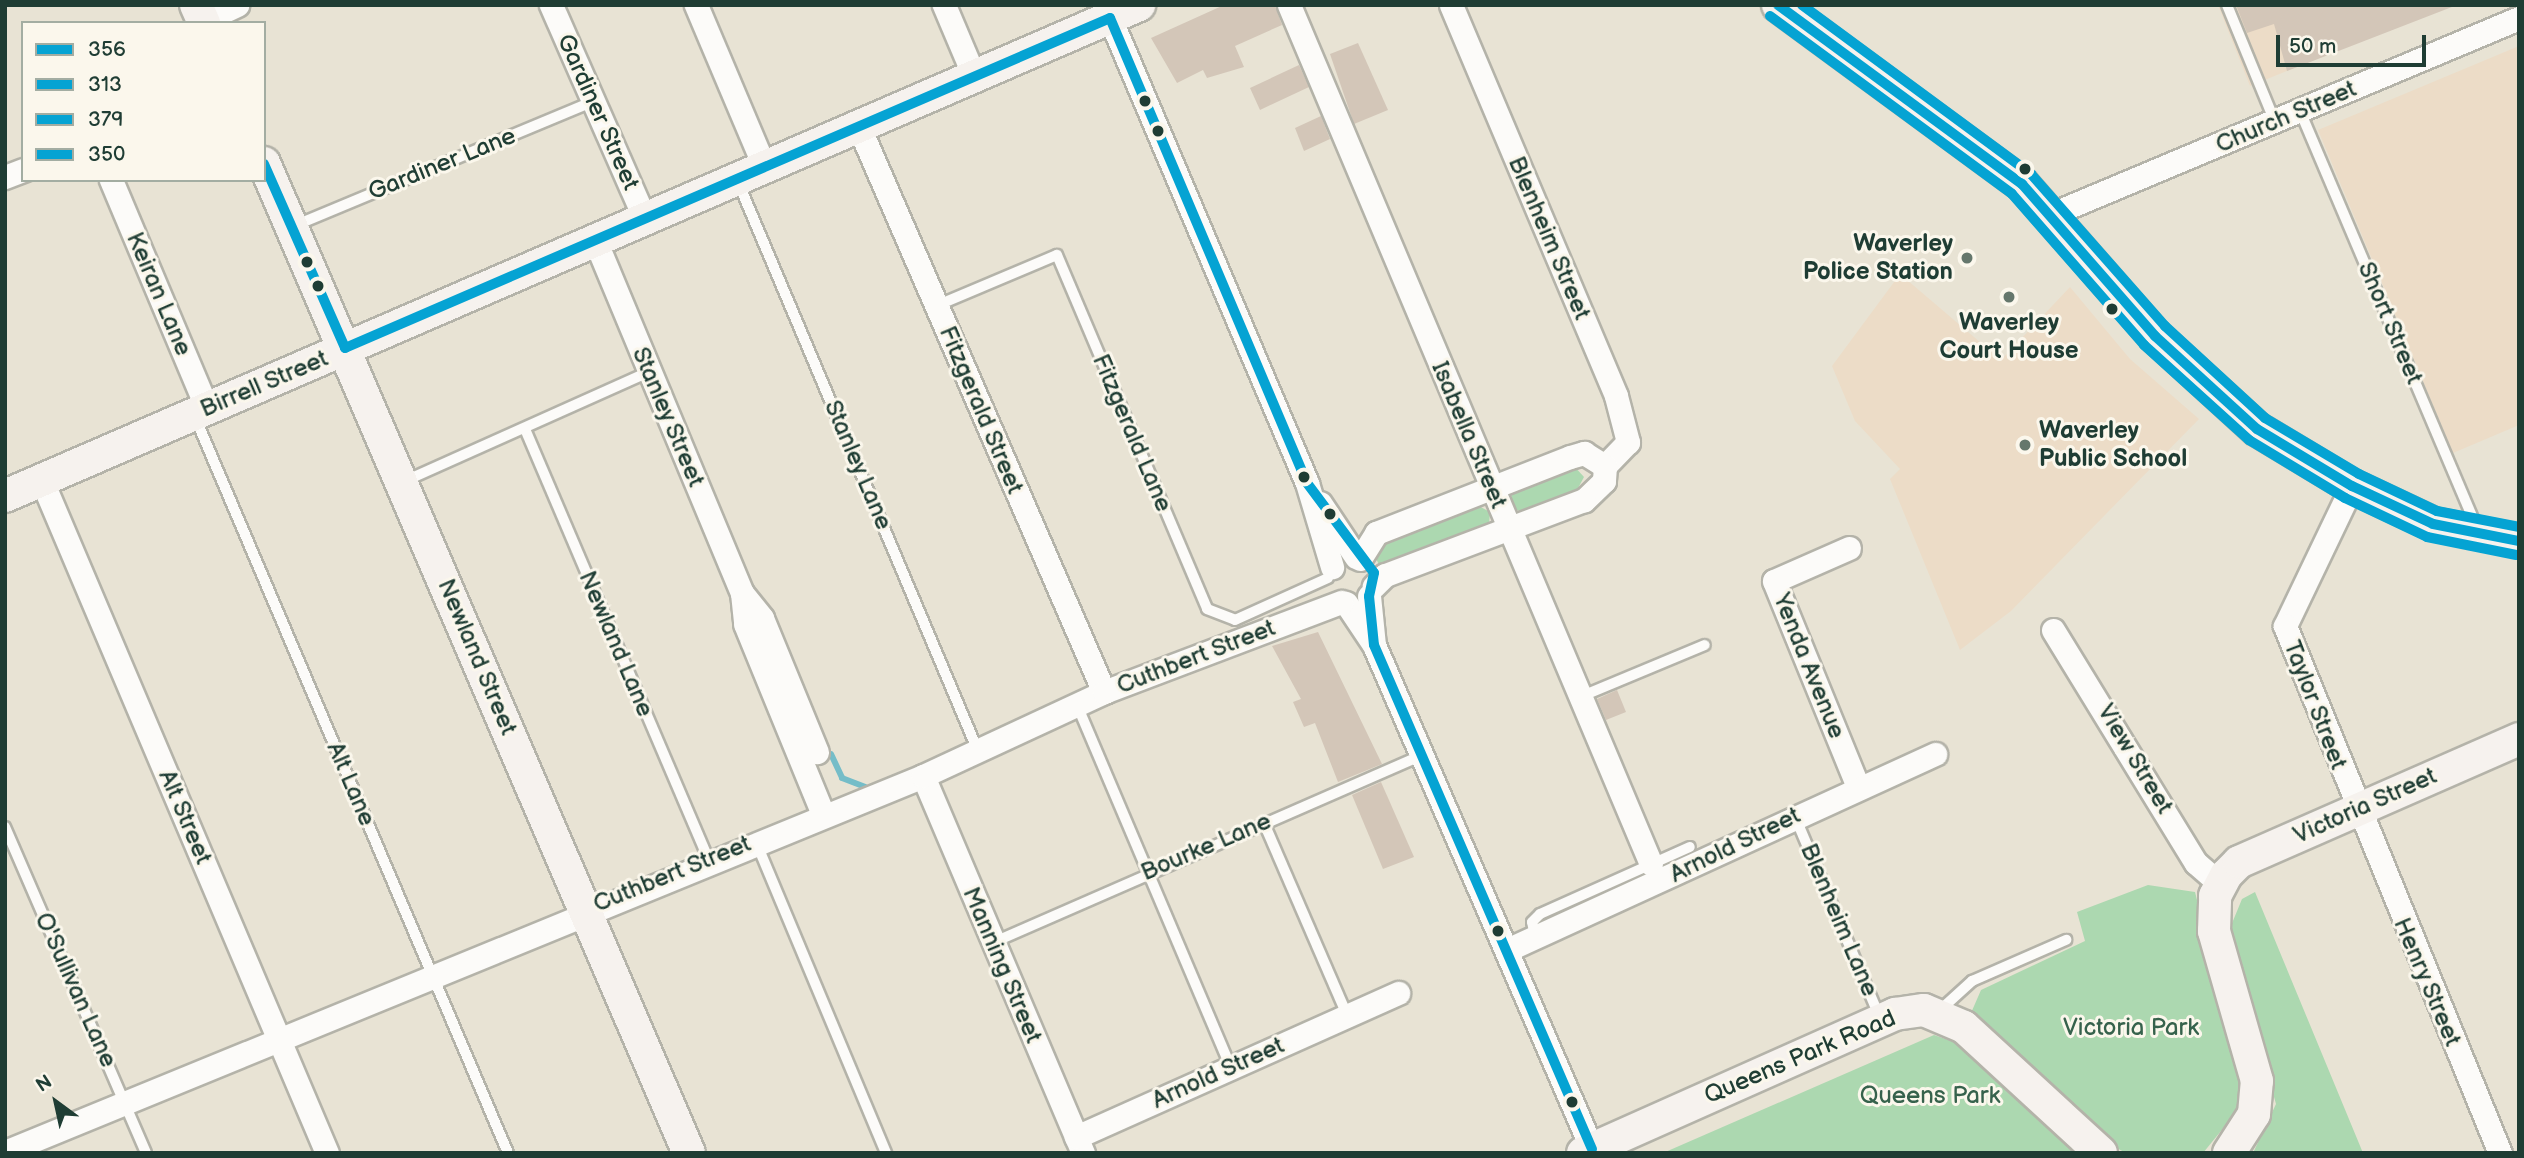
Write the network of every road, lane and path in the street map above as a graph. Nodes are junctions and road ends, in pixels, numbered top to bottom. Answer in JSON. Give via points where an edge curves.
{"nodes":[{"id":1,"x":237,"y":5,"type":"edge"},
{"id":2,"x":551,"y":5,"type":"edge"},
{"id":3,"x":696,"y":5,"type":"edge"},
{"id":4,"x":944,"y":5,"type":"edge"},
{"id":5,"x":1139,"y":5,"type":"edge"},
{"id":6,"x":1289,"y":5,"type":"edge"},
{"id":7,"x":1451,"y":5,"type":"edge"},
{"id":8,"x":1778,"y":5,"type":"edge"},
{"id":9,"x":2227,"y":5,"type":"edge"},
{"id":10,"x":201,"y":16,"type":"edge"},
{"id":11,"x":1110,"y":18,"type":"junction"},
{"id":12,"x":2519,"y":18,"type":"edge"},
{"id":13,"x":974,"y":76,"type":"junction"},
{"id":14,"x":592,"y":102,"type":"junction"},
{"id":15,"x":2301,"y":111,"type":"junction"},
{"id":16,"x":2275,"y":121,"type":"junction"},
{"id":17,"x":859,"y":127,"type":"junction"},
{"id":18,"x":266,"y":168,"type":"edge"},
{"id":19,"x":751,"y":174,"type":"junction"},
{"id":20,"x":112,"y":182,"type":"edge"},
{"id":21,"x":2052,"y":214,"type":"junction"},
{"id":22,"x":645,"y":219,"type":"junction"},
{"id":23,"x":292,"y":226,"type":"junction"},
{"id":24,"x":595,"y":240,"type":"junction"},
{"id":25,"x":936,"y":306,"type":"junction"},
{"id":26,"x":345,"y":348,"type":"junction"},
{"id":27,"x":649,"y":372,"type":"junction"},
{"id":28,"x":200,"y":411,"type":"junction"},
{"id":29,"x":525,"y":429,"type":"junction"},
{"id":30,"x":1605,"y":466,"type":"junction"},
{"id":31,"x":42,"y":481,"type":"junction"},
{"id":32,"x":402,"y":482,"type":"junction"},
{"id":33,"x":1307,"y":482,"type":"junction"},
{"id":34,"x":2353,"y":486,"type":"junction"},
{"id":35,"x":1491,"y":487,"type":"junction"},
{"id":36,"x":5,"y":496,"type":"edge"},
{"id":37,"x":1507,"y":525,"type":"junction"},
{"id":38,"x":2480,"y":535,"type":"junction"},
{"id":39,"x":2519,"y":541,"type":"edge"},
{"id":40,"x":1849,"y":548,"type":"dead end"},
{"id":41,"x":1358,"y":558,"type":"junction"},
{"id":42,"x":1330,"y":573,"type":"junction"},
{"id":43,"x":1371,"y":591,"type":"junction"},
{"id":44,"x":742,"y":593,"type":"junction"},
{"id":45,"x":1344,"y":602,"type":"junction"},
{"id":46,"x":2053,"y":630,"type":"dead end"},
{"id":47,"x":1374,"y":645,"type":"junction"},
{"id":48,"x":1705,"y":645,"type":"dead end"},
{"id":49,"x":1104,"y":692,"type":"junction"},
{"id":50,"x":1580,"y":697,"type":"junction"},
{"id":51,"x":1077,"y":705,"type":"junction"},
{"id":52,"x":2519,"y":739,"type":"edge"},
{"id":53,"x":978,"y":751,"type":"junction"},
{"id":54,"x":817,"y":752,"type":"dead end"},
{"id":55,"x":1935,"y":754,"type":"dead end"},
{"id":56,"x":1423,"y":755,"type":"junction"},
{"id":57,"x":923,"y":776,"type":"junction"},
{"id":58,"x":1858,"y":787,"type":"junction"},
{"id":59,"x":2356,"y":811,"type":"junction"},
{"id":60,"x":822,"y":813,"type":"junction"},
{"id":61,"x":1796,"y":819,"type":"junction"},
{"id":62,"x":1264,"y":823,"type":"junction"},
{"id":63,"x":5,"y":827,"type":"edge"},
{"id":64,"x":755,"y":840,"type":"junction"},
{"id":65,"x":1690,"y":847,"type":"dead end"},
{"id":66,"x":708,"y":859,"type":"junction"},
{"id":67,"x":1651,"y":864,"type":"junction"},
{"id":68,"x":1147,"y":871,"type":"junction"},
{"id":69,"x":2220,"y":884,"type":"junction"},
{"id":70,"x":586,"y":909,"type":"junction"},
{"id":71,"x":1535,"y":936,"type":"junction"},
{"id":72,"x":2066,"y":940,"type":"dead end"},
{"id":73,"x":992,"y":943,"type":"junction"},
{"id":74,"x":1507,"y":950,"type":"junction"},
{"id":75,"x":431,"y":973,"type":"junction"},
{"id":76,"x":1398,"y":993,"type":"dead end"},
{"id":77,"x":1937,"y":1013,"type":"junction"},
{"id":78,"x":1347,"y":1015,"type":"junction"},
{"id":79,"x":1882,"y":1020,"type":"junction"},
{"id":80,"x":278,"y":1037,"type":"junction"},
{"id":81,"x":1231,"y":1068,"type":"junction"},
{"id":82,"x":125,"y":1102,"type":"junction"},
{"id":83,"x":1079,"y":1145,"type":"edge"},
{"id":84,"x":1588,"y":1151,"type":"edge"},
{"id":85,"x":5,"y":1152,"type":"edge"},
{"id":86,"x":146,"y":1153,"type":"edge"},
{"id":87,"x":327,"y":1153,"type":"edge"},
{"id":88,"x":508,"y":1153,"type":"edge"},
{"id":89,"x":689,"y":1153,"type":"edge"},
{"id":90,"x":886,"y":1153,"type":"edge"},
{"id":91,"x":2101,"y":1153,"type":"edge"},
{"id":92,"x":2229,"y":1153,"type":"edge"},
{"id":93,"x":2500,"y":1153,"type":"edge"}],
"edges":[{"from":1,"to":10,"type":"street"},
{"from":2,"to":14,"type":"street","name":"Gardiner Street"},
{"from":3,"to":19,"type":"street"},
{"from":4,"to":13,"type":"street"},
{"from":5,"to":11,"type":"street","name":"Birrell Street"},
{"from":6,"to":35,"type":"street","name":"Isabella Street"},
{"from":7,"to":30,"type":"street","name":"Blenheim Street","via":[[1616,396],[1628,442]]},
{"from":8,"to":21,"type":"street","via":[[1989,158]]},
{"from":9,"to":16,"type":"lane"},
{"from":11,"to":13,"type":"street","name":"Birrell Street"},
{"from":11,"to":33,"type":"street"},
{"from":12,"to":15,"type":"street","name":"Church Street"},
{"from":13,"to":17,"type":"street","name":"Birrell Street"},
{"from":14,"to":22,"type":"street","name":"Gardiner Street"},
{"from":14,"to":23,"type":"lane","name":"Gardiner Lane"},
{"from":15,"to":16,"type":"street","name":"Church Street"},
{"from":15,"to":38,"type":"lane","name":"Short Street"},
{"from":16,"to":21,"type":"street","name":"Church Street"},
{"from":17,"to":19,"type":"street","name":"Birrell Street"},
{"from":17,"to":25,"type":"street","name":"Fitzgerald Street"},
{"from":18,"to":23,"type":"street","name":"Newland Street"},
{"from":19,"to":22,"type":"street","name":"Birrell Street"},
{"from":19,"to":53,"type":"lane","name":"Stanley Lane"},
{"from":20,"to":28,"type":"street","name":"Keiran Lane"},
{"from":21,"to":34,"type":"street","via":[[2155,336],[2220,397],[2257,429]]},
{"from":22,"to":24,"type":"street","name":"Birrell Street"},
{"from":23,"to":26,"type":"street","name":"Newland Street"},
{"from":24,"to":26,"type":"street","name":"Birrell Street"},
{"from":24,"to":27,"type":"street","name":"Stanley Street"},
{"from":25,"to":42,"type":"lane","name":"Fitzgerald Lane","via":[[1057,255],[1207,609],[1235,620]]},
{"from":25,"to":49,"type":"street","name":"Fitzgerald Street"},
{"from":26,"to":28,"type":"street","name":"Birrell Street"},
{"from":26,"to":32,"type":"street","name":"Newland Street"},
{"from":27,"to":29,"type":"lane"},
{"from":27,"to":44,"type":"street","name":"Stanley Street"},
{"from":28,"to":31,"type":"street","name":"Birrell Street"},
{"from":28,"to":75,"type":"lane","name":"Alt Lane"},
{"from":29,"to":32,"type":"lane"},
{"from":29,"to":66,"type":"lane","name":"Newland Lane"},
{"from":30,"to":35,"type":"street","via":[[1584,453]]},
{"from":30,"to":37,"type":"street","via":[[1604,481],[1584,500]]},
{"from":31,"to":36,"type":"street","name":"Birrell Street"},
{"from":31,"to":80,"type":"street","name":"Alt Street"},
{"from":32,"to":70,"type":"street","name":"Newland Street"},
{"from":33,"to":41,"type":"street"},
{"from":33,"to":42,"type":"street"},
{"from":34,"to":38,"type":"street","via":[[2433,524]]},
{"from":34,"to":59,"type":"street","name":"Taylor Street","via":[[2286,626]]},
{"from":35,"to":37,"type":"street","name":"Isabella Street"},
{"from":35,"to":41,"type":"street","via":[[1376,533]]},
{"from":37,"to":43,"type":"street","via":[[1385,575]]},
{"from":37,"to":50,"type":"street","name":"Isabella Street"},
{"from":38,"to":39,"type":"street"},
{"from":40,"to":58,"type":"street","name":"Yenda Avenue","via":[[1774,581]]},
{"from":41,"to":42,"type":"street"},
{"from":41,"to":43,"type":"street","via":[[1374,573]]},
{"from":42,"to":45,"type":"street"},
{"from":43,"to":45,"type":"street","name":"Cuthbert Street"},
{"from":43,"to":47,"type":"street"},
{"from":44,"to":54,"type":"street","name":"Stanley Street","via":[[762,618]]},
{"from":44,"to":60,"type":"street","name":"Stanley Street","via":[[745,624]]},
{"from":45,"to":47,"type":"street"},
{"from":45,"to":49,"type":"street","name":"Cuthbert Street"},
{"from":46,"to":69,"type":"street","name":"View Street","via":[[2196,863]]},
{"from":47,"to":56,"type":"street"},
{"from":48,"to":50,"type":"lane"},
{"from":49,"to":51,"type":"street","name":"Cuthbert Street"},
{"from":50,"to":67,"type":"street","name":"Isabella Street"},
{"from":51,"to":53,"type":"street","name":"Cuthbert Street"},
{"from":51,"to":68,"type":"lane"},
{"from":52,"to":59,"type":"street","name":"Victoria Street"},
{"from":53,"to":57,"type":"street","name":"Cuthbert Street"},
{"from":55,"to":58,"type":"street","name":"Arnold Street"},
{"from":56,"to":62,"type":"lane","name":"Bourke Lane"},
{"from":56,"to":74,"type":"street"},
{"from":57,"to":60,"type":"street","name":"Cuthbert Street"},
{"from":57,"to":73,"type":"street","name":"Manning Street"},
{"from":58,"to":61,"type":"street","name":"Arnold Street"},
{"from":59,"to":69,"type":"street","name":"Victoria Street","via":[[2239,862]]},
{"from":59,"to":93,"type":"street","name":"Henry Street"},
{"from":60,"to":64,"type":"street","name":"Cuthbert Street"},
{"from":61,"to":71,"type":"street","name":"Arnold Street"},
{"from":61,"to":79,"type":"lane","name":"Blenheim Lane"},
{"from":62,"to":68,"type":"lane","name":"Bourke Lane"},
{"from":62,"to":78,"type":"lane"},
{"from":63,"to":82,"type":"lane","name":"O'Sullivan Lane"},
{"from":64,"to":66,"type":"street","name":"Cuthbert Street"},
{"from":64,"to":90,"type":"lane"},
{"from":65,"to":67,"type":"lane","name":"Arnold Street"},
{"from":66,"to":70,"type":"street","name":"Cuthbert Street"},
{"from":67,"to":71,"type":"lane","name":"Arnold Street","via":[[1540,914],[1532,922]]},
{"from":68,"to":73,"type":"lane","name":"Bourke Lane"},
{"from":68,"to":81,"type":"lane"},
{"from":69,"to":92,"type":"street","via":[[2214,931],[2257,1082],[2254,1114]]},
{"from":70,"to":75,"type":"street","name":"Cuthbert Street"},
{"from":70,"to":89,"type":"street","name":"Newland Street"},
{"from":71,"to":74,"type":"street","name":"Arnold Street"},
{"from":72,"to":77,"type":"lane","via":[[1972,981]]},
{"from":73,"to":83,"type":"street","name":"Manning Street"},
{"from":74,"to":84,"type":"street"},
{"from":75,"to":80,"type":"street","name":"Cuthbert Street"},
{"from":75,"to":88,"type":"lane","name":"Alt Lane"},
{"from":76,"to":78,"type":"street","name":"Arnold Street"},
{"from":77,"to":79,"type":"street","name":"Queens Park Road","via":[[1909,1011]]},
{"from":77,"to":91,"type":"street","via":[[1977,1038]]},
{"from":78,"to":81,"type":"street","name":"Arnold Street"},
{"from":79,"to":84,"type":"street","name":"Queens Park Road"},
{"from":80,"to":82,"type":"street","name":"Cuthbert Street"},
{"from":80,"to":87,"type":"street","name":"Alt Street"},
{"from":81,"to":83,"type":"street","name":"Arnold Street"},
{"from":82,"to":85,"type":"street","name":"Cuthbert Street"},
{"from":82,"to":86,"type":"lane","name":"O'Sullivan Lane"}]}
